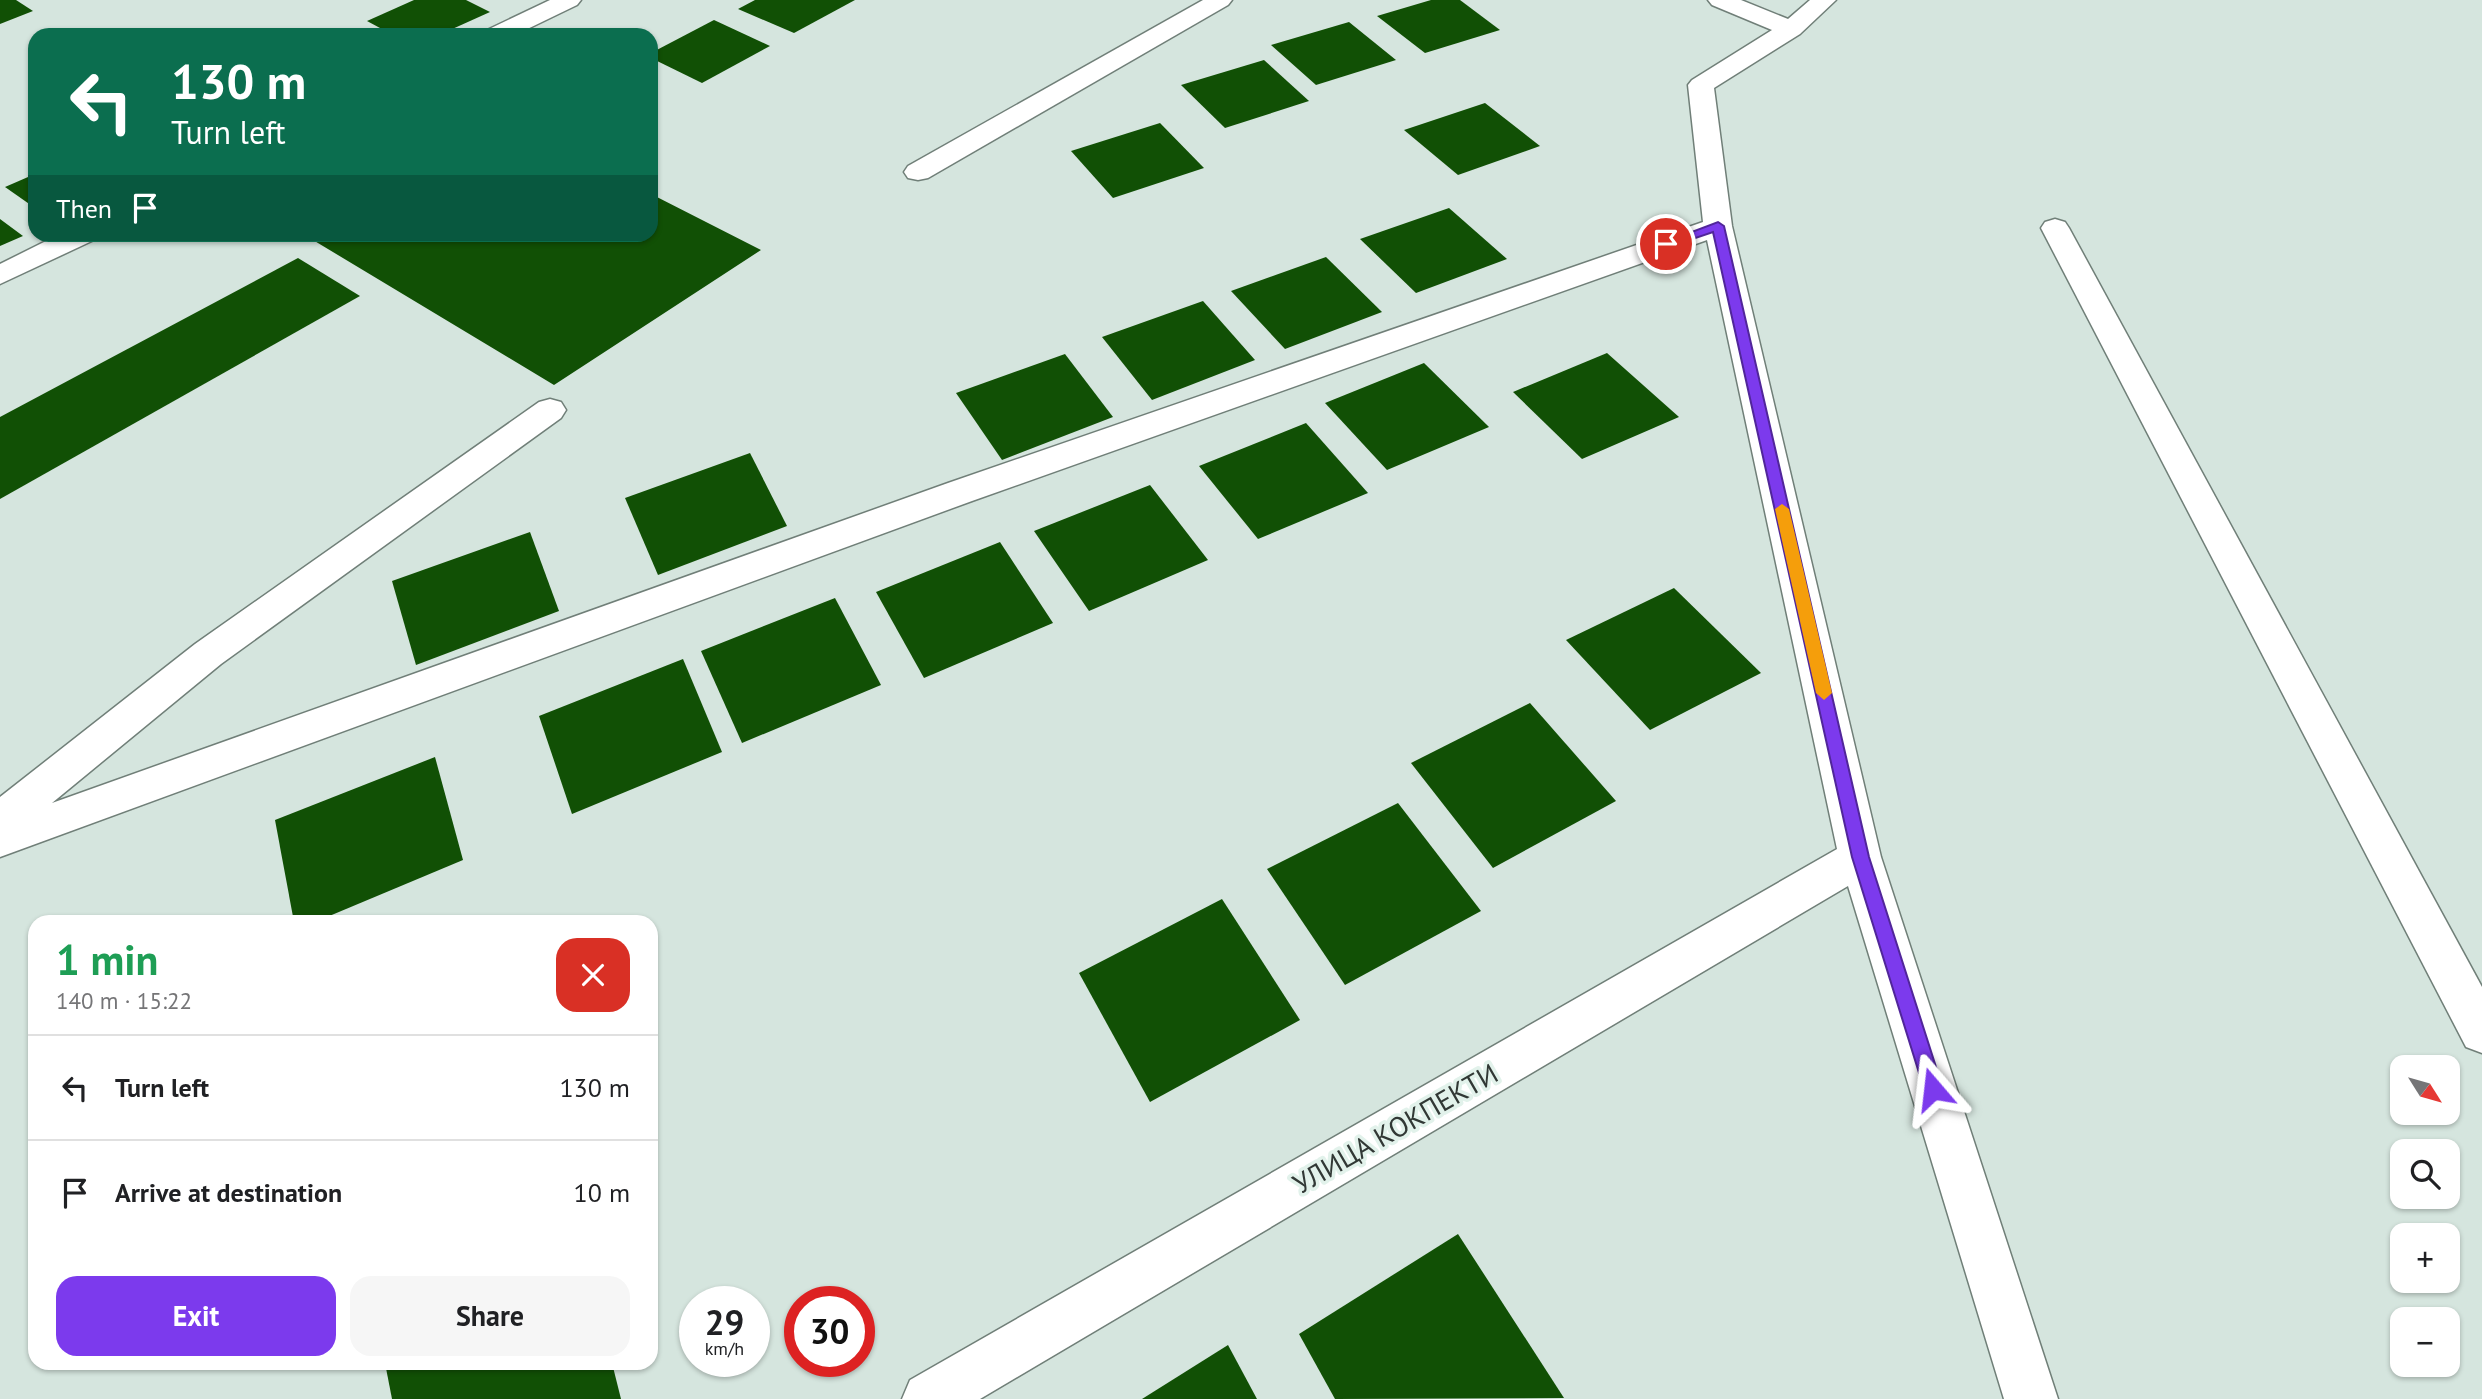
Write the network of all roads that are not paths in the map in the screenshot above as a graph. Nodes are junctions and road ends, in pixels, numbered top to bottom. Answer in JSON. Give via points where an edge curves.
{"nodes":[{"id":1,"x":569,"y":0,"type":"edge"},
{"id":2,"x":1220,"y":0,"type":"edge"},
{"id":3,"x":1720,"y":0,"type":"edge"},
{"id":4,"x":1824,"y":0,"type":"edge"},
{"id":5,"x":511,"y":28,"type":"edge"},
{"id":6,"x":1791,"y":29,"type":"junction"},
{"id":7,"x":918,"y":172,"type":"dead end"},
{"id":8,"x":1718,"y":226,"type":"junction"},
{"id":9,"x":2055,"y":228,"type":"dead end"},
{"id":10,"x":68,"y":242,"type":"edge"},
{"id":11,"x":0,"y":275,"type":"edge"},
{"id":12,"x":550,"y":410,"type":"dead end"},
{"id":13,"x":0,"y":821,"type":"edge"},
{"id":14,"x":0,"y":839,"type":"edge"},
{"id":15,"x":1860,"y":857,"type":"junction"},
{"id":16,"x":2482,"y":1032,"type":"edge"},
{"id":17,"x":929,"y":1399,"type":"edge"},
{"id":18,"x":2031,"y":1399,"type":"edge"}],
"edges":[{"from":1,"to":5,"type":"street"},
{"from":2,"to":7,"type":"street"},
{"from":3,"to":6,"type":"street"},
{"from":4,"to":6,"type":"street"},
{"from":6,"to":8,"type":"street","via":[[1701,85]]},
{"from":8,"to":14,"type":"street","via":[[947,497]]},
{"from":8,"to":15,"type":"street"},
{"from":9,"to":16,"type":"street"},
{"from":10,"to":11,"type":"street"},
{"from":12,"to":13,"type":"street","via":[[208,654]]},
{"from":15,"to":17,"type":"street","name":"УЛИЦА КОКПЕКТИ"},
{"from":15,"to":18,"type":"street"}]}
